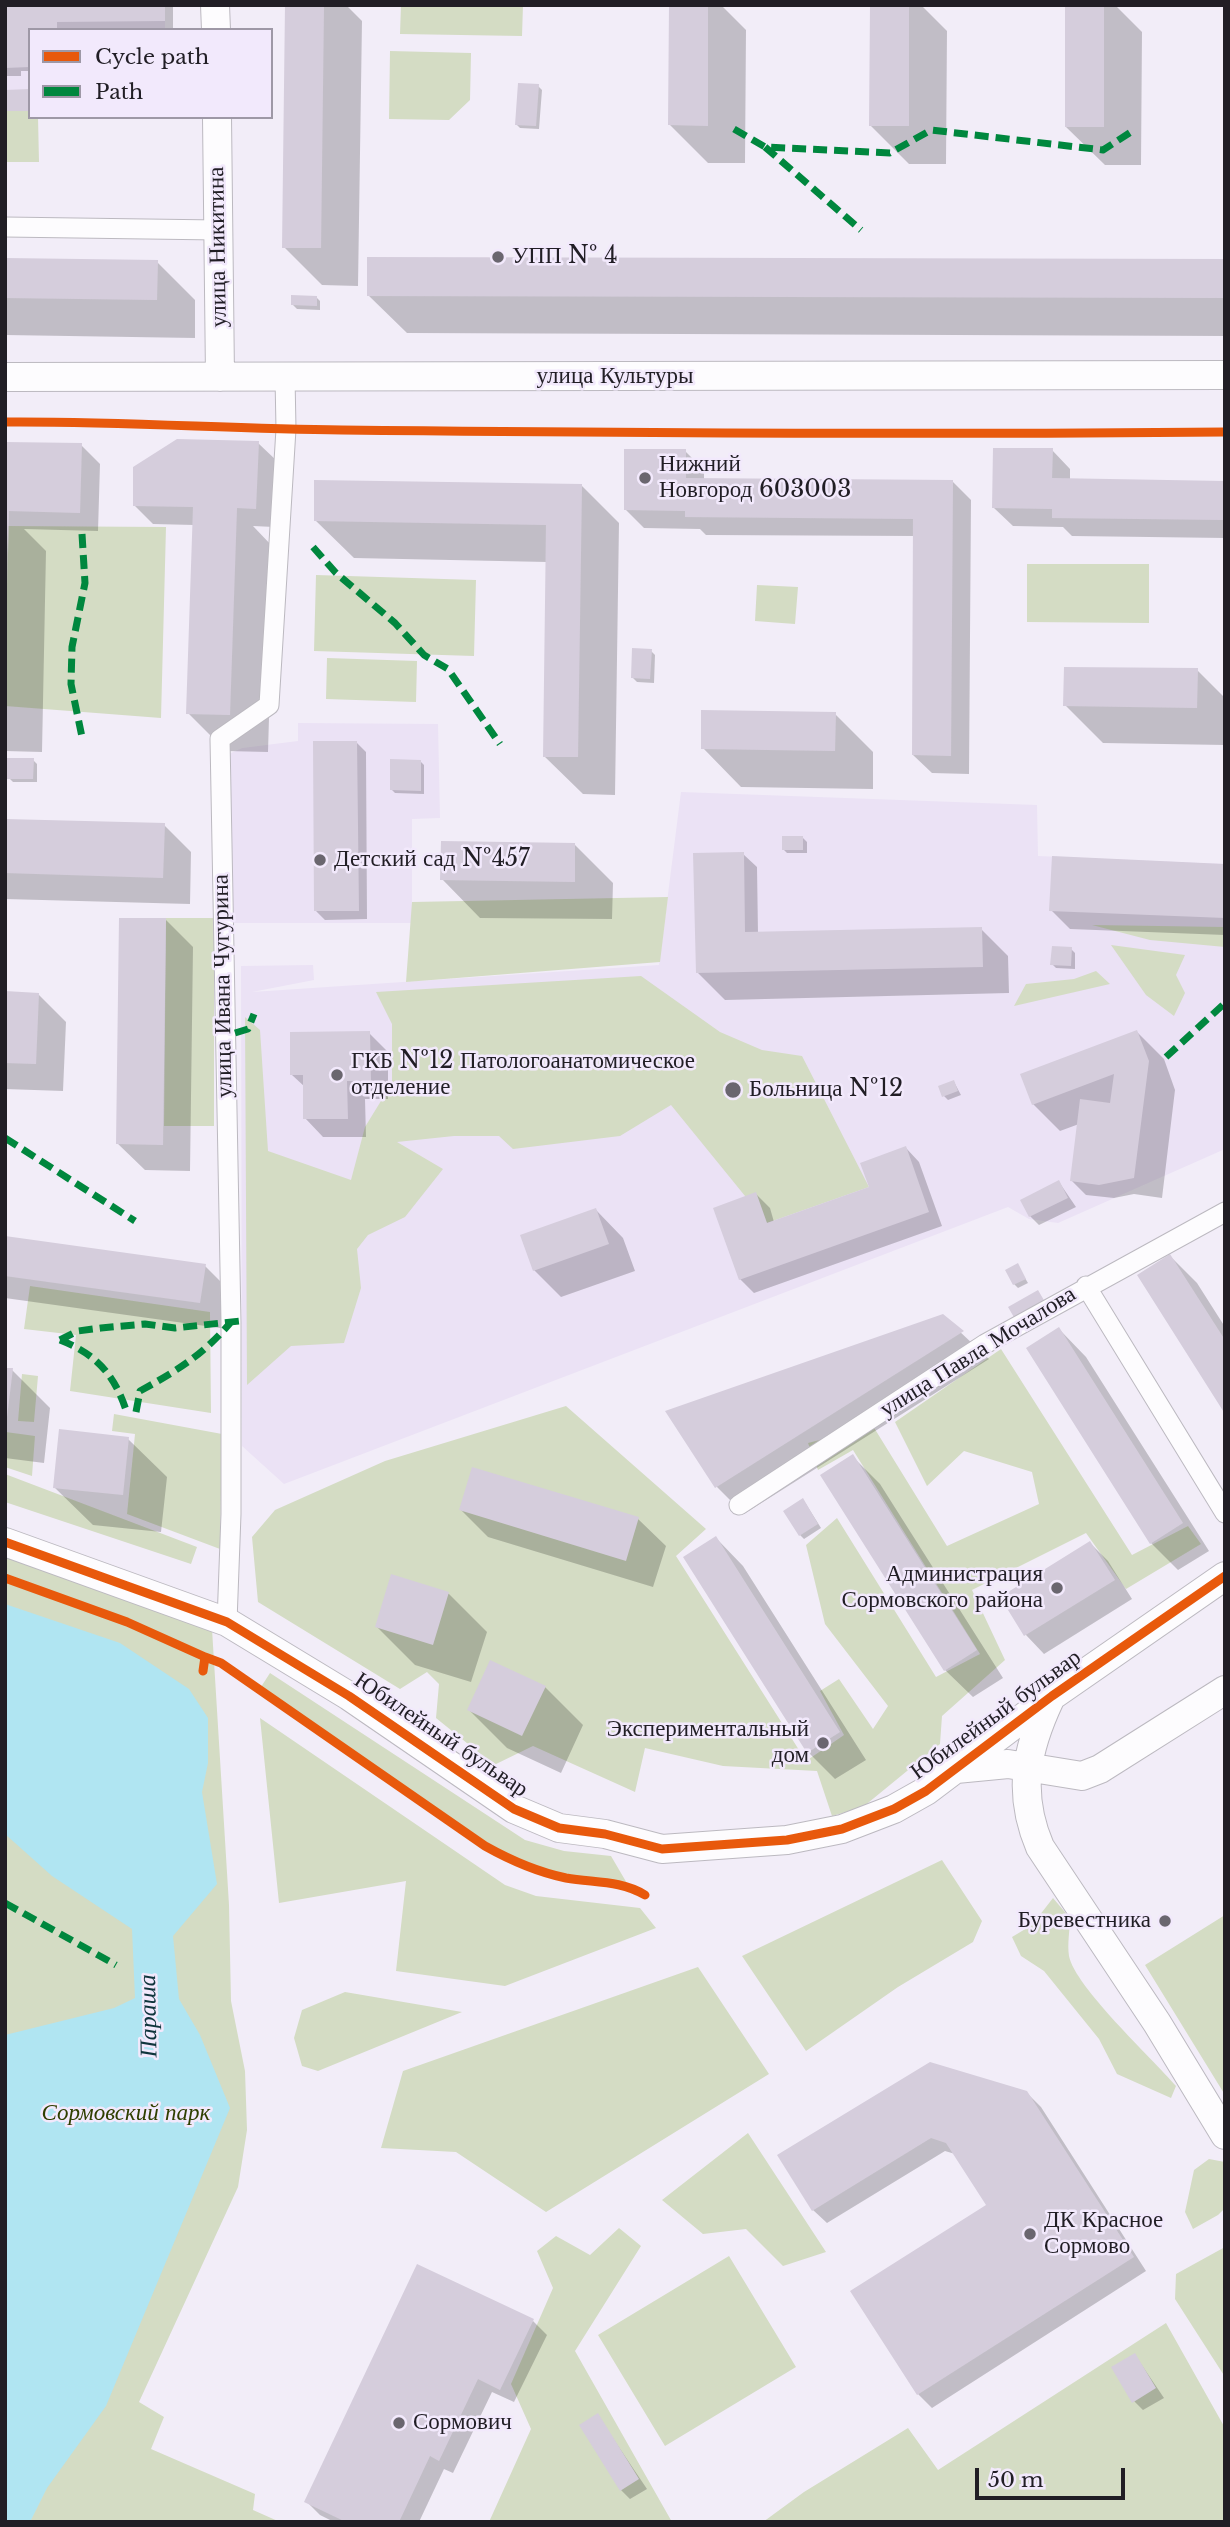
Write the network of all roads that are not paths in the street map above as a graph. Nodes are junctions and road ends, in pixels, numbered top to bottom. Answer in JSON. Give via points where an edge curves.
{"nodes":[{"id":1,"x":215,"y":5,"type":"edge"},
{"id":2,"x":216,"y":28,"type":"edge"},
{"id":3,"x":217,"y":119,"type":"edge"},
{"id":4,"x":5,"y":227,"type":"edge"},
{"id":5,"x":218,"y":230,"type":"junction"},
{"id":6,"x":1225,"y":375,"type":"edge"},
{"id":7,"x":5,"y":377,"type":"edge"},
{"id":8,"x":220,"y":377,"type":"junction"},
{"id":9,"x":285,"y":377,"type":"junction"},
{"id":10,"x":1225,"y":1212,"type":"edge"},
{"id":11,"x":1086,"y":1286,"type":"junction"},
{"id":12,"x":739,"y":1505,"type":"dead end"},
{"id":13,"x":1225,"y":1513,"type":"edge"},
{"id":14,"x":5,"y":1542,"type":"edge"},
{"id":15,"x":1225,"y":1576,"type":"edge"},
{"id":16,"x":227,"y":1622,"type":"junction"},
{"id":17,"x":1225,"y":1690,"type":"edge"},
{"id":18,"x":1052,"y":1696,"type":"junction"},
{"id":19,"x":1028,"y":1765,"type":"junction"},
{"id":20,"x":956,"y":1769,"type":"junction"},
{"id":21,"x":1225,"y":2135,"type":"edge"}],
"edges":[{"from":1,"to":2,"type":"street"},
{"from":3,"to":5,"type":"street","name":"улица Никитина"},
{"from":4,"to":5,"type":"street"},
{"from":5,"to":8,"type":"street","name":"улица Никитина"},
{"from":6,"to":9,"type":"street","name":"улица Культуры"},
{"from":7,"to":8,"type":"street","name":"улица Культуры"},
{"from":8,"to":9,"type":"street","name":"улица Культуры"},
{"from":9,"to":16,"type":"street","name":"улица Ивана Чугурина","via":[[286,429],[269,705],[220,739],[231,1322]]},
{"from":10,"to":11,"type":"street","name":"улица Павла Мочалова"},
{"from":11,"to":12,"type":"street","name":"улица Павла Мочалова","via":[[985,1344]]},
{"from":11,"to":13,"type":"street"},
{"from":14,"to":16,"type":"street","name":"Юбилейный бульвар"},
{"from":15,"to":18,"type":"street","name":"Юбилейный бульвар"},
{"from":16,"to":20,"type":"street","name":"Юбилейный бульвар","via":[[349,1696],[514,1809],[559,1828],[663,1849],[787,1840],[842,1829],[894,1809]]},
{"from":17,"to":19,"type":"street","name":"Юбилейный бульвар","via":[[1091,1772],[1065,1776]]},
{"from":18,"to":19,"type":"street","via":[[1037,1728]]},
{"from":18,"to":20,"type":"street","name":"Юбилейный бульвар"},
{"from":19,"to":20,"type":"street","name":"Юбилейный бульвар"},
{"from":19,"to":21,"type":"street","via":[[1026,1795],[1040,1847]]}]}
